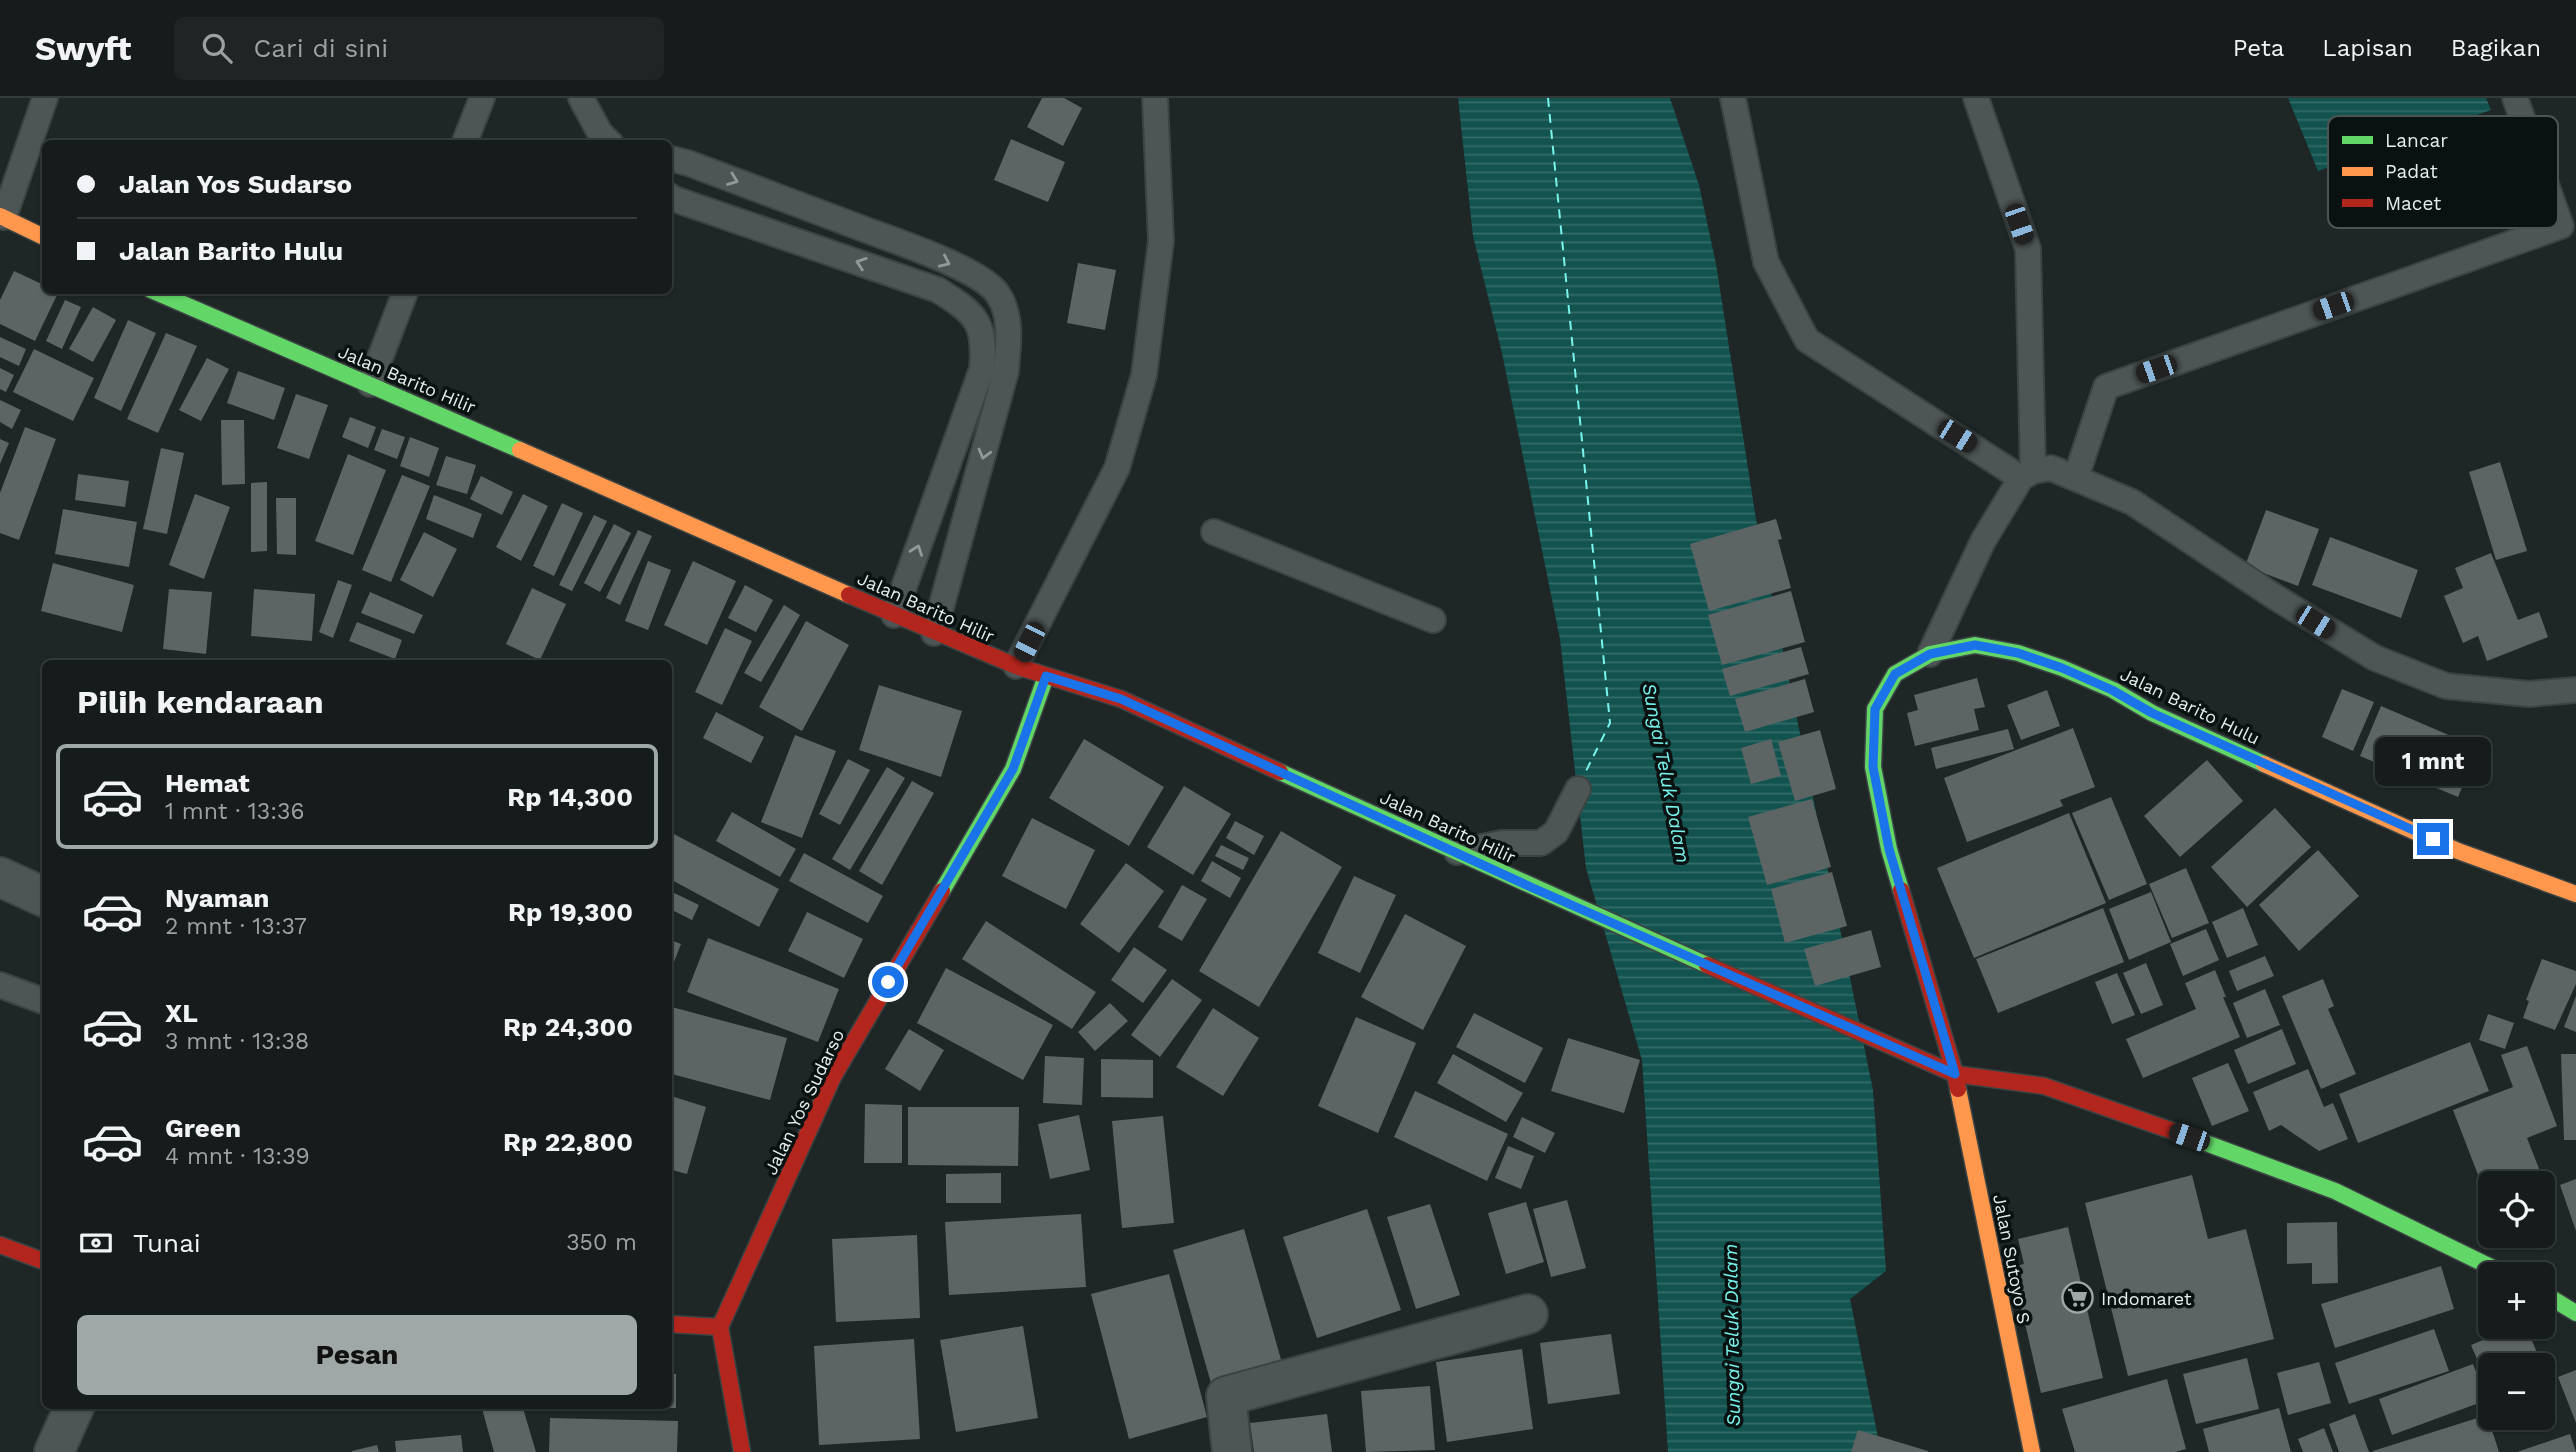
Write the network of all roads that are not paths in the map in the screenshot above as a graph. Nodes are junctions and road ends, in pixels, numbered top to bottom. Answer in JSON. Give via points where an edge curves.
{"nodes":[{"id":1,"x":45,"y":98,"type":"edge"},
{"id":2,"x":482,"y":98,"type":"edge"},
{"id":3,"x":581,"y":98,"type":"edge"},
{"id":4,"x":1733,"y":98,"type":"edge"},
{"id":5,"x":1976,"y":98,"type":"edge"},
{"id":6,"x":2515,"y":98,"type":"edge"},
{"id":7,"x":1149,"y":101,"type":"edge"},
{"id":8,"x":2523,"y":116,"type":"edge"},
{"id":9,"x":466,"y":140,"type":"edge"},
{"id":10,"x":607,"y":140,"type":"edge"},
{"id":11,"x":672,"y":159,"type":"edge"},
{"id":12,"x":672,"y":196,"type":"edge"},
{"id":13,"x":2558,"y":198,"type":"edge"},
{"id":14,"x":2,"y":216,"type":"edge"},
{"id":15,"x":2569,"y":224,"type":"edge"},
{"id":16,"x":2558,"y":228,"type":"edge"},
{"id":17,"x":42,"y":236,"type":"edge"},
{"id":18,"x":996,"y":292,"type":"junction"},
{"id":19,"x":160,"y":294,"type":"edge"},
{"id":20,"x":404,"y":294,"type":"edge"},
{"id":21,"x":969,"y":310,"type":"junction"},
{"id":22,"x":370,"y":384,"type":"junction"},
{"id":23,"x":2027,"y":474,"type":"junction"},
{"id":24,"x":2076,"y":477,"type":"junction"},
{"id":25,"x":1214,"y":532,"type":"dead end"},
{"id":26,"x":894,"y":615,"type":"junction"},
{"id":27,"x":1433,"y":620,"type":"dead end"},
{"id":28,"x":934,"y":633,"type":"junction"},
{"id":29,"x":1930,"y":654,"type":"junction"},
{"id":30,"x":1016,"y":666,"type":"junction"},
{"id":31,"x":1046,"y":676,"type":"junction"},
{"id":32,"x":2576,"y":690,"type":"edge"},
{"id":33,"x":1578,"y":789,"type":"dead end"},
{"id":34,"x":1457,"y":852,"type":"junction"},
{"id":35,"x":0,"y":877,"type":"edge"},
{"id":36,"x":2576,"y":894,"type":"edge"},
{"id":37,"x":42,"y":896,"type":"edge"},
{"id":38,"x":0,"y":985,"type":"edge"},
{"id":39,"x":42,"y":1001,"type":"edge"},
{"id":40,"x":1955,"y":1074,"type":"junction"},
{"id":41,"x":0,"y":1245,"type":"edge"},
{"id":42,"x":42,"y":1261,"type":"edge"},
{"id":43,"x":2480,"y":1262,"type":"edge"},
{"id":44,"x":2555,"y":1300,"type":"edge"},
{"id":45,"x":2576,"y":1313,"type":"edge"},
{"id":46,"x":1528,"y":1314,"type":"dead end"},
{"id":47,"x":672,"y":1324,"type":"edge"},
{"id":48,"x":720,"y":1327,"type":"junction"},
{"id":49,"x":73,"y":1409,"type":"edge"},
{"id":50,"x":54,"y":1452,"type":"edge"},
{"id":51,"x":742,"y":1452,"type":"edge"},
{"id":52,"x":1232,"y":1452,"type":"edge"},
{"id":53,"x":2032,"y":1452,"type":"edge"}],
"edges":[{"from":1,"to":14,"type":"lane"},
{"from":2,"to":9,"type":"lane"},
{"from":3,"to":10,"type":"lane"},
{"from":4,"to":23,"type":"lane","via":[[1766,262],[1807,340]]},
{"from":5,"to":23,"type":"lane","via":[[2028,249]]},
{"from":6,"to":8,"type":"lane"},
{"from":7,"to":30,"type":"lane","via":[[1161,241],[1144,375],[1117,468]]},
{"from":11,"to":18,"type":"lane","one_way":true,"via":[[928,253],[978,277]]},
{"from":21,"to":12,"type":"lane","one_way":true,"via":[[938,290]]},
{"from":13,"to":15,"type":"lane"},
{"from":14,"to":17,"type":"main road"},
{"from":16,"to":24,"type":"lane","via":[[2106,387]]},
{"from":18,"to":21,"type":"lane"},
{"from":18,"to":28,"type":"lane","one_way":true,"via":[[1005,309],[1009,340],[1006,371]]},
{"from":19,"to":22,"type":"main road","name":"Jalan Barito Hilir"},
{"from":20,"to":22,"type":"lane"},
{"from":26,"to":21,"type":"lane","one_way":true,"via":[[982,369],[984,345]]},
{"from":22,"to":26,"type":"main road","name":"Jalan Barito Hilir"},
{"from":23,"to":24,"type":"lane","via":[[2051,468]]},
{"from":23,"to":29,"type":"lane","via":[[1983,541]]},
{"from":24,"to":32,"type":"lane","via":[[2132,502],[2375,659],[2446,686],[2529,694]]},
{"from":25,"to":27,"type":"lane"},
{"from":26,"to":28,"type":"main road","name":"Jalan Barito Hilir"},
{"from":28,"to":30,"type":"main road","name":"Jalan Barito Hilir"},
{"from":29,"to":36,"type":"main road","name":"Jalan Barito Hulu","via":[[1975,645],[2062,668],[2458,851]]},
{"from":29,"to":40,"type":"main road","name":"Jalan Barito Hulu","via":[[1895,674],[1875,709],[1873,767],[1889,849]]},
{"from":30,"to":31,"type":"main road","name":"Jalan Barito Hilir"},
{"from":31,"to":34,"type":"main road","name":"Jalan Barito Hilir","via":[[1121,699]]},
{"from":31,"to":48,"type":"main road","name":"Jalan Yos Sudarso","via":[[1013,769],[833,1077]]},
{"from":33,"to":34,"type":"lane","via":[[1556,832],[1541,844],[1502,843]]},
{"from":34,"to":40,"type":"main road","name":"Jalan Barito Hilir"},
{"from":35,"to":37,"type":"street"},
{"from":38,"to":39,"type":"lane"},
{"from":40,"to":43,"type":"main road","name":"Jalan Barito Hilir","via":[[2044,1086],[2253,1159],[2334,1191]]},
{"from":40,"to":53,"type":"main road","name":"Jalan Sutoyo S"},
{"from":41,"to":42,"type":"main road"},
{"from":44,"to":45,"type":"main road"},
{"from":46,"to":52,"type":"street","via":[[1226,1396]]},
{"from":47,"to":48,"type":"main road"},
{"from":48,"to":51,"type":"main road"},
{"from":49,"to":50,"type":"street"}]}
